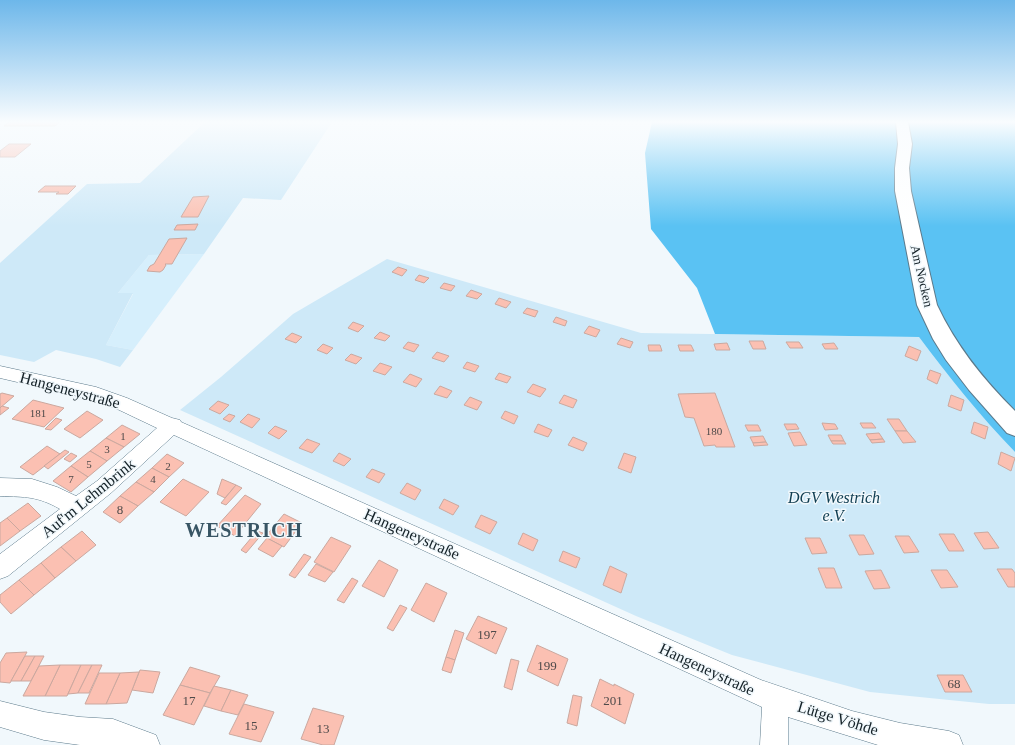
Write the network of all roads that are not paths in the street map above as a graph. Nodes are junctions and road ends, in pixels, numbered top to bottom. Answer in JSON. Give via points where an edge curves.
{"nodes":[{"id":1,"x":903,"y":157,"type":"edge"},
{"id":2,"x":0,"y":372,"type":"edge"},
{"id":3,"x":173,"y":425,"type":"junction"},
{"id":4,"x":1015,"y":426,"type":"edge"},
{"id":5,"x":0,"y":487,"type":"edge"},
{"id":6,"x":78,"y":508,"type":"junction"},
{"id":7,"x":0,"y":568,"type":"edge"},
{"id":8,"x":775,"y":698,"type":"junction"},
{"id":9,"x":0,"y":714,"type":"edge"},
{"id":10,"x":137,"y":744,"type":"edge"},
{"id":11,"x":774,"y":745,"type":"edge"},
{"id":12,"x":949,"y":745,"type":"edge"}],
"edges":[{"from":1,"to":4,"type":"street","name":"Am Nocken","via":[[903,191],[927,305],[956,359]]},
{"from":2,"to":3,"type":"street","name":"Hangeneystraße","via":[[96,394]]},
{"from":3,"to":6,"type":"street","name":"Auf'm Lehmbrink"},
{"from":3,"to":8,"type":"street","name":"Hangeneystraße","via":[[750,689]]},
{"from":5,"to":6,"type":"street","via":[[32,488],[50,493]]},
{"from":6,"to":7,"type":"street","name":"Auf'm Lehmbrink"},
{"from":8,"to":11,"type":"street"},
{"from":8,"to":12,"type":"street","name":"Lütge Vöhde","via":[[857,725],[907,738]]},
{"from":9,"to":10,"type":"street","via":[[44,726],[113,733]]}]}
